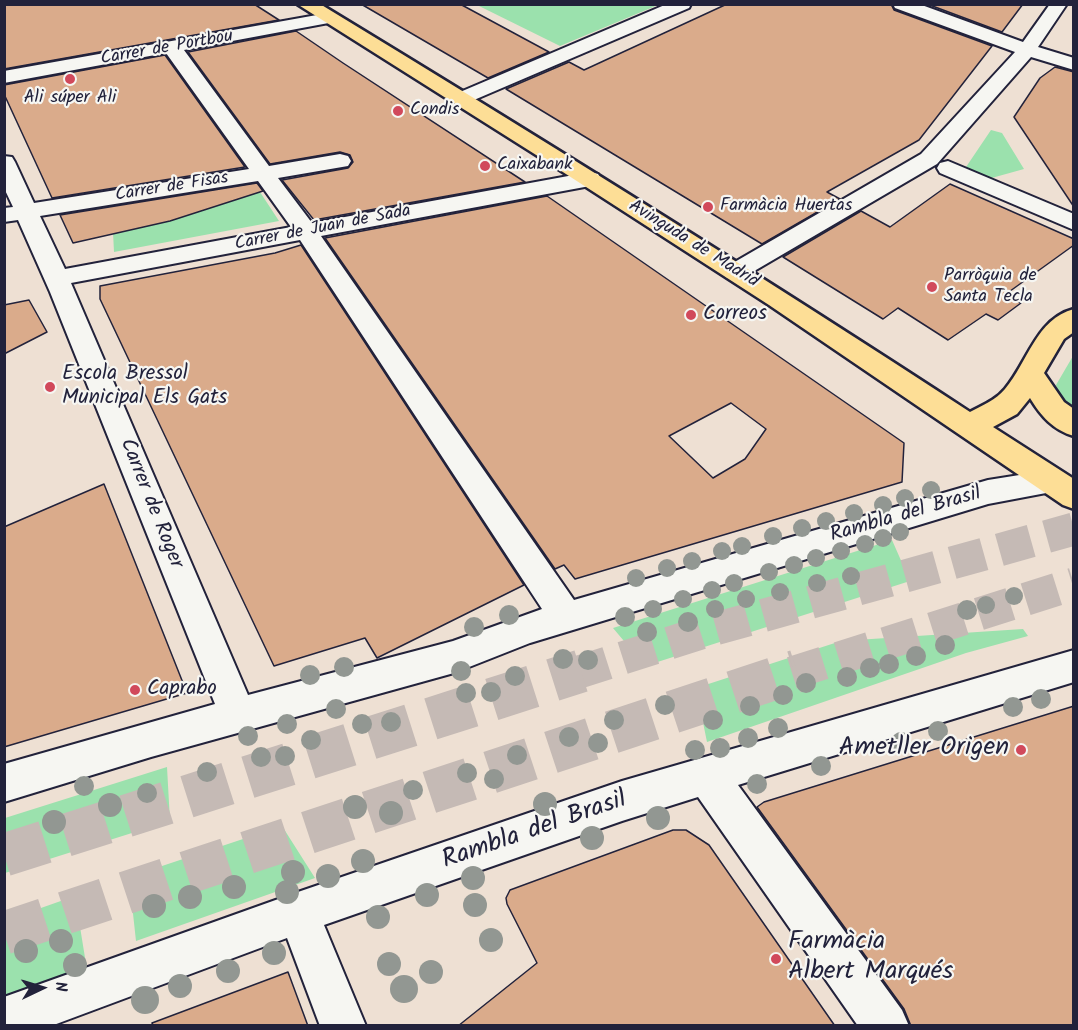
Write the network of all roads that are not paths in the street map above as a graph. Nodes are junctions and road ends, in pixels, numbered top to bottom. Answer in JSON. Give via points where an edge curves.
{"nodes":[{"id":1,"x":306,"y":4,"type":"edge"},
{"id":2,"x":683,"y":4,"type":"edge"},
{"id":3,"x":902,"y":4,"type":"edge"},
{"id":4,"x":1059,"y":4,"type":"edge"},
{"id":5,"x":328,"y":18,"type":"junction"},
{"id":6,"x":174,"y":48,"type":"junction"},
{"id":7,"x":1026,"y":50,"type":"junction"},
{"id":8,"x":1074,"y":64,"type":"edge"},
{"id":9,"x":4,"y":77,"type":"edge"},
{"id":10,"x":460,"y":99,"type":"junction"},
{"id":11,"x":340,"y":161,"type":"dead end"},
{"id":12,"x":4,"y":162,"type":"edge"},
{"id":13,"x":948,"y":168,"type":"dead end"},
{"id":14,"x":264,"y":173,"type":"junction"},
{"id":15,"x":590,"y":179,"type":"junction"},
{"id":16,"x":16,"y":213,"type":"edge"},
{"id":17,"x":1074,"y":223,"type":"edge"},
{"id":18,"x":307,"y":233,"type":"junction"},
{"id":19,"x":735,"y":272,"type":"junction"},
{"id":20,"x":56,"y":278,"type":"junction"},
{"id":21,"x":1074,"y":318,"type":"edge"},
{"id":22,"x":1030,"y":375,"type":"junction"},
{"id":23,"x":1074,"y":425,"type":"edge"},
{"id":24,"x":970,"y":426,"type":"junction"},
{"id":25,"x":1066,"y":485,"type":"edge"},
{"id":26,"x":567,"y":617,"type":"junction"},
{"id":27,"x":1074,"y":666,"type":"edge"},
{"id":28,"x":238,"y":716,"type":"junction"},
{"id":29,"x":705,"y":775,"type":"junction"},
{"id":30,"x":4,"y":783,"type":"edge"},
{"id":31,"x":298,"y":913,"type":"junction"},
{"id":32,"x":56,"y":1014,"type":"edge"},
{"id":33,"x":4,"y":1020,"type":"edge"},
{"id":34,"x":343,"y":1026,"type":"edge"},
{"id":35,"x":886,"y":1026,"type":"edge"}],
"edges":[{"from":1,"to":5,"type":"main road","name":"Avinguda de Madrid"},
{"from":2,"to":10,"type":"street"},
{"from":3,"to":7,"type":"street"},
{"from":4,"to":7,"type":"street"},
{"from":5,"to":6,"type":"street","name":"Carrer de Portbou"},
{"from":5,"to":10,"type":"main road","name":"Avinguda de Madrid"},
{"from":6,"to":9,"type":"street","name":"Carrer de Portbou"},
{"from":6,"to":14,"type":"street"},
{"from":7,"to":8,"type":"street"},
{"from":7,"to":19,"type":"street","via":[[929,159]]},
{"from":10,"to":15,"type":"main road","name":"Avinguda de Madrid"},
{"from":11,"to":14,"type":"street","name":"Carrer de Fisas"},
{"from":12,"to":16,"type":"street","name":"Carrer de Roger"},
{"from":13,"to":17,"type":"street"},
{"from":14,"to":16,"type":"street","name":"Carrer de Fisas"},
{"from":14,"to":18,"type":"street"},
{"from":15,"to":18,"type":"street","name":"Carrer de Juan de Sada"},
{"from":15,"to":19,"type":"main road","name":"Avinguda de Madrid"},
{"from":16,"to":20,"type":"street","name":"Carrer de Roger"},
{"from":18,"to":20,"type":"street","name":"Carrer de Juan de Sada"},
{"from":18,"to":26,"type":"street"},
{"from":19,"to":24,"type":"main road","name":"Avinguda de Madrid"},
{"from":20,"to":28,"type":"street","name":"Carrer de Roger"},
{"from":21,"to":22,"type":"main road","via":[[1054,333]]},
{"from":22,"to":23,"type":"main road","via":[[1053,410]]},
{"from":22,"to":24,"type":"main road","via":[[1006,406]]},
{"from":24,"to":25,"type":"main road","name":"Avinguda de Madrid"},
{"from":25,"to":26,"type":"street","name":"Rambla del Brasil","via":[[988,492]]},
{"from":26,"to":28,"type":"street","name":"Rambla del Brasil","via":[[454,657]]},
{"from":27,"to":29,"type":"street","name":"Rambla del Brasil"},
{"from":28,"to":30,"type":"street","name":"Rambla del Brasil"},
{"from":29,"to":31,"type":"street","name":"Rambla del Brasil"},
{"from":29,"to":35,"type":"street"},
{"from":31,"to":32,"type":"street","name":"Rambla del Brasil"},
{"from":31,"to":34,"type":"street"},
{"from":32,"to":33,"type":"street","name":"Rambla del Brasil"}]}
